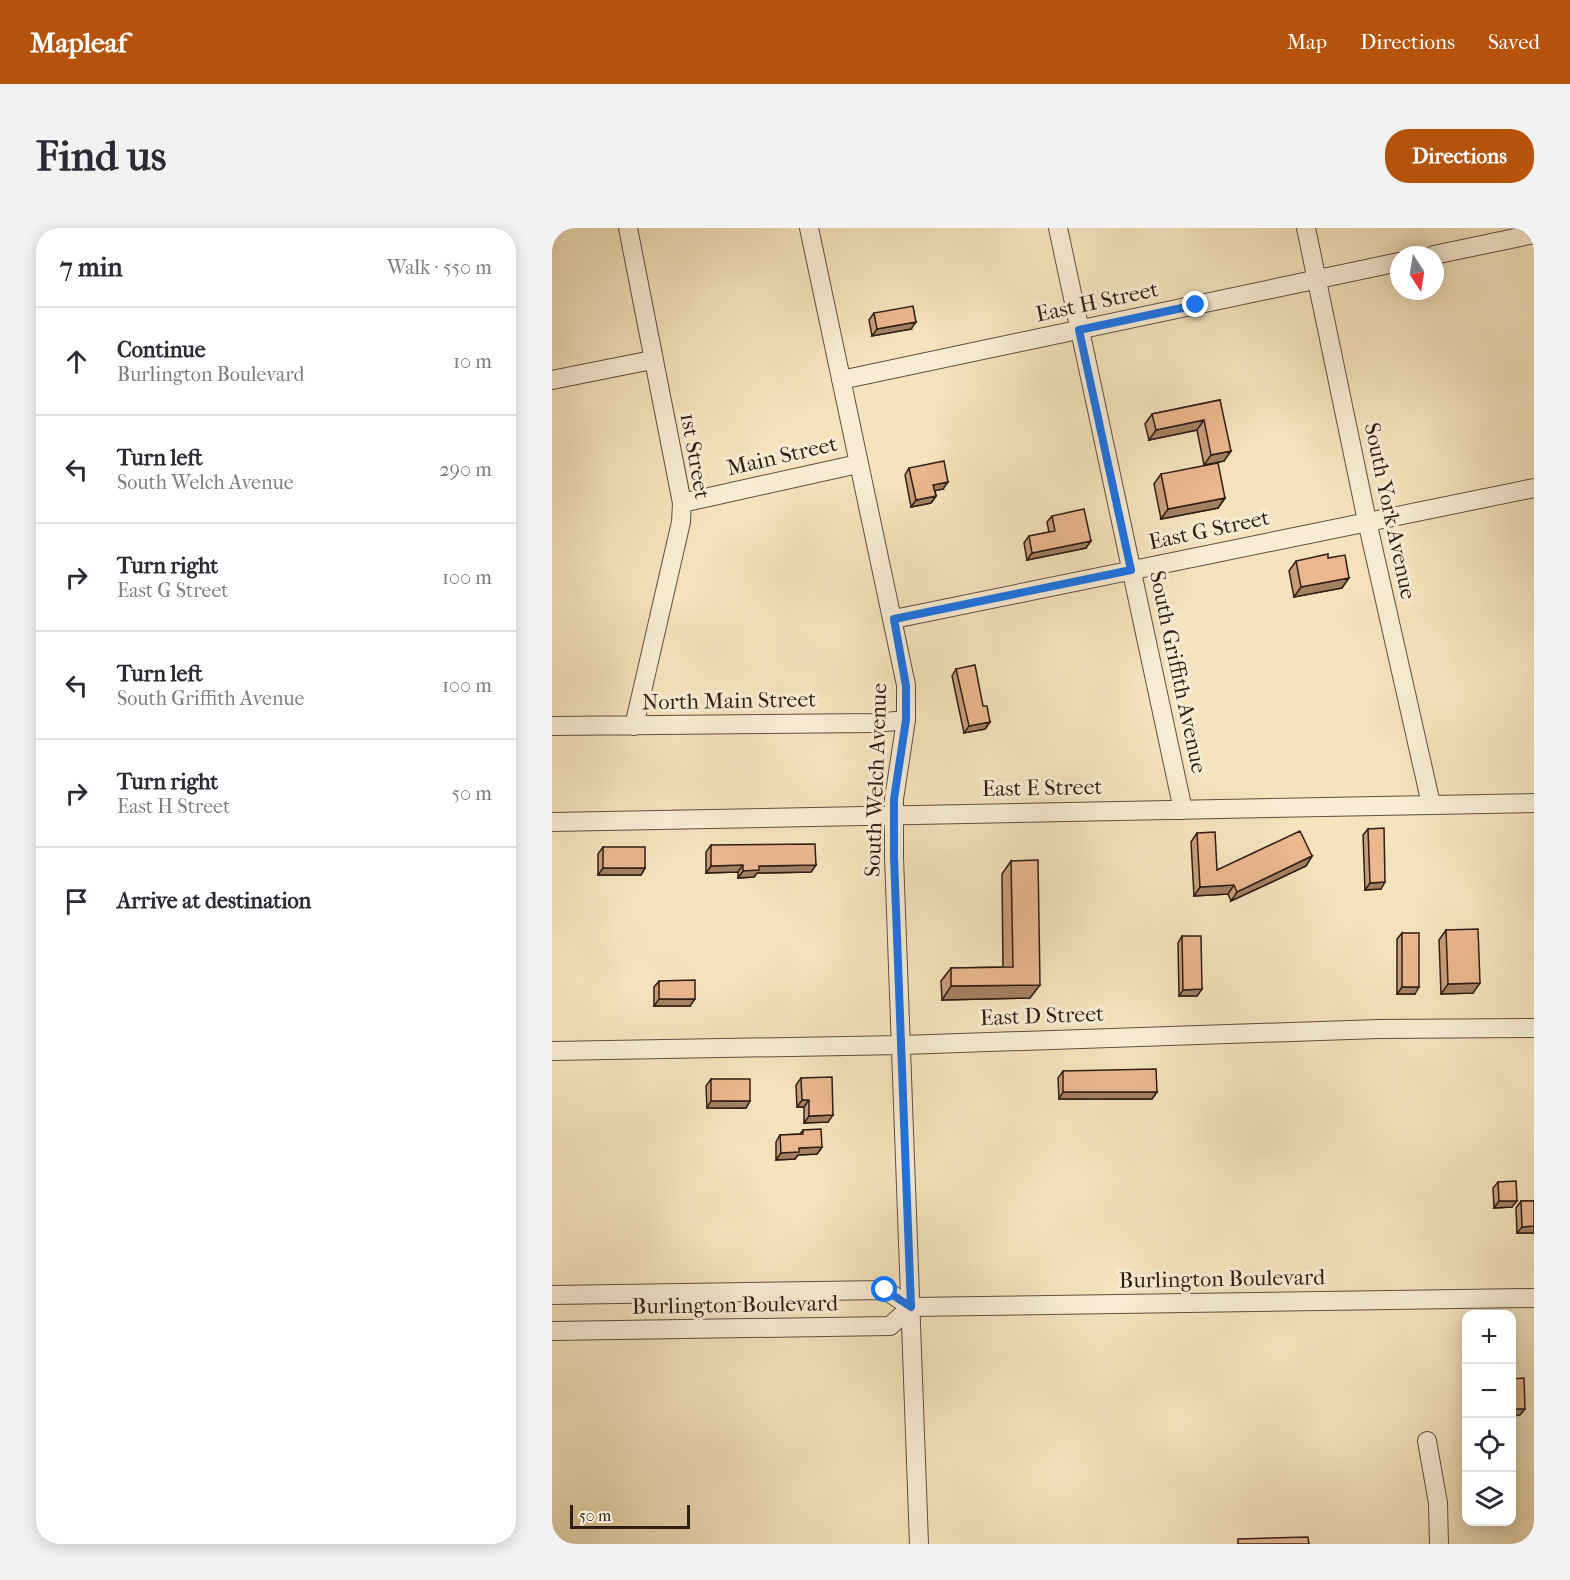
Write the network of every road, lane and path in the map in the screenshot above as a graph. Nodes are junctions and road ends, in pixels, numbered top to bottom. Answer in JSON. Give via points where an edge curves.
{"nodes":[{"id":1,"x":628,"y":228,"type":"edge"},
{"id":2,"x":809,"y":228,"type":"edge"},
{"id":3,"x":1058,"y":228,"type":"edge"},
{"id":4,"x":1306,"y":228,"type":"edge"},
{"id":5,"x":1534,"y":234,"type":"edge"},
{"id":6,"x":1444,"y":253,"type":"edge"},
{"id":7,"x":1390,"y":264,"type":"edge"},
{"id":8,"x":1317,"y":280,"type":"junction"},
{"id":9,"x":1079,"y":330,"type":"junction"},
{"id":10,"x":652,"y":360,"type":"junction"},
{"id":11,"x":552,"y":380,"type":"edge"},
{"id":12,"x":841,"y":380,"type":"junction"},
{"id":13,"x":858,"y":464,"type":"junction"},
{"id":14,"x":1534,"y":488,"type":"edge"},
{"id":15,"x":681,"y":503,"type":"junction"},
{"id":16,"x":1367,"y":521,"type":"junction"},
{"id":17,"x":1131,"y":570,"type":"junction"},
{"id":18,"x":894,"y":619,"type":"junction"},
{"id":19,"x":906,"y":720,"type":"junction"},
{"id":20,"x":552,"y":726,"type":"edge"},
{"id":21,"x":634,"y":726,"type":"junction"},
{"id":22,"x":1534,"y":803,"type":"edge"},
{"id":23,"x":1431,"y":804,"type":"junction"},
{"id":24,"x":1183,"y":810,"type":"junction"},
{"id":25,"x":895,"y":816,"type":"junction"},
{"id":26,"x":552,"y":822,"type":"edge"},
{"id":27,"x":1534,"y":1028,"type":"edge"},
{"id":28,"x":902,"y":1045,"type":"junction"},
{"id":29,"x":552,"y":1051,"type":"edge"},
{"id":30,"x":552,"y":1295,"type":"edge"},
{"id":31,"x":1534,"y":1298,"type":"edge"},
{"id":32,"x":911,"y":1307,"type":"junction"},
{"id":33,"x":552,"y":1331,"type":"edge"},
{"id":34,"x":1427,"y":1441,"type":"dead end"},
{"id":35,"x":920,"y":1544,"type":"edge"},
{"id":36,"x":1439,"y":1544,"type":"edge"}],
"edges":[{"from":1,"to":10,"type":"street","name":"1st Street"},
{"from":2,"to":12,"type":"street","name":"South Welch Avenue"},
{"from":3,"to":9,"type":"street","name":"South Griffith Avenue"},
{"from":4,"to":8,"type":"street","name":"South York Avenue"},
{"from":5,"to":6,"type":"street"},
{"from":7,"to":8,"type":"street","name":"East H Street"},
{"from":8,"to":9,"type":"street","name":"East H Street"},
{"from":8,"to":16,"type":"street","name":"South York Avenue"},
{"from":9,"to":12,"type":"street","name":"East H Street"},
{"from":9,"to":17,"type":"street","name":"South Griffith Avenue"},
{"from":10,"to":11,"type":"street"},
{"from":10,"to":15,"type":"street","name":"1st Street"},
{"from":12,"to":13,"type":"street","name":"South Welch Avenue"},
{"from":13,"to":15,"type":"street","name":"Main Street"},
{"from":13,"to":18,"type":"street","name":"South Welch Avenue"},
{"from":14,"to":16,"type":"street","name":"East G Street"},
{"from":15,"to":21,"type":"street","name":"1st Street","via":[[681,522]]},
{"from":16,"to":17,"type":"street","name":"East G Street"},
{"from":16,"to":23,"type":"street","name":"South York Avenue"},
{"from":17,"to":18,"type":"street","name":"East G Street"},
{"from":17,"to":24,"type":"street","name":"South Griffith Avenue"},
{"from":18,"to":19,"type":"street","name":"South Welch Avenue","via":[[906,686]]},
{"from":19,"to":21,"type":"street","name":"North Main Street"},
{"from":19,"to":25,"type":"street","name":"South Welch Avenue"},
{"from":20,"to":21,"type":"street","name":"North Main Street"},
{"from":22,"to":23,"type":"street","name":"East E Street"},
{"from":23,"to":24,"type":"street","name":"East E Street"},
{"from":24,"to":25,"type":"street","name":"East E Street"},
{"from":25,"to":26,"type":"street","name":"East E Street"},
{"from":25,"to":28,"type":"street","name":"South Welch Avenue"},
{"from":27,"to":28,"type":"street","name":"East D Street","via":[[1379,1029]]},
{"from":28,"to":29,"type":"street","name":"East D Street"},
{"from":28,"to":32,"type":"street","name":"South Welch Avenue"},
{"from":30,"to":32,"type":"street","name":"Burlington Boulevard","via":[[885,1290]]},
{"from":31,"to":32,"type":"street","name":"Burlington Boulevard"},
{"from":32,"to":33,"type":"street","name":"Burlington Boulevard","via":[[890,1326]]},
{"from":32,"to":35,"type":"street","name":"South Welch Avenue"},
{"from":34,"to":36,"type":"street","via":[[1438,1503]]}]}
